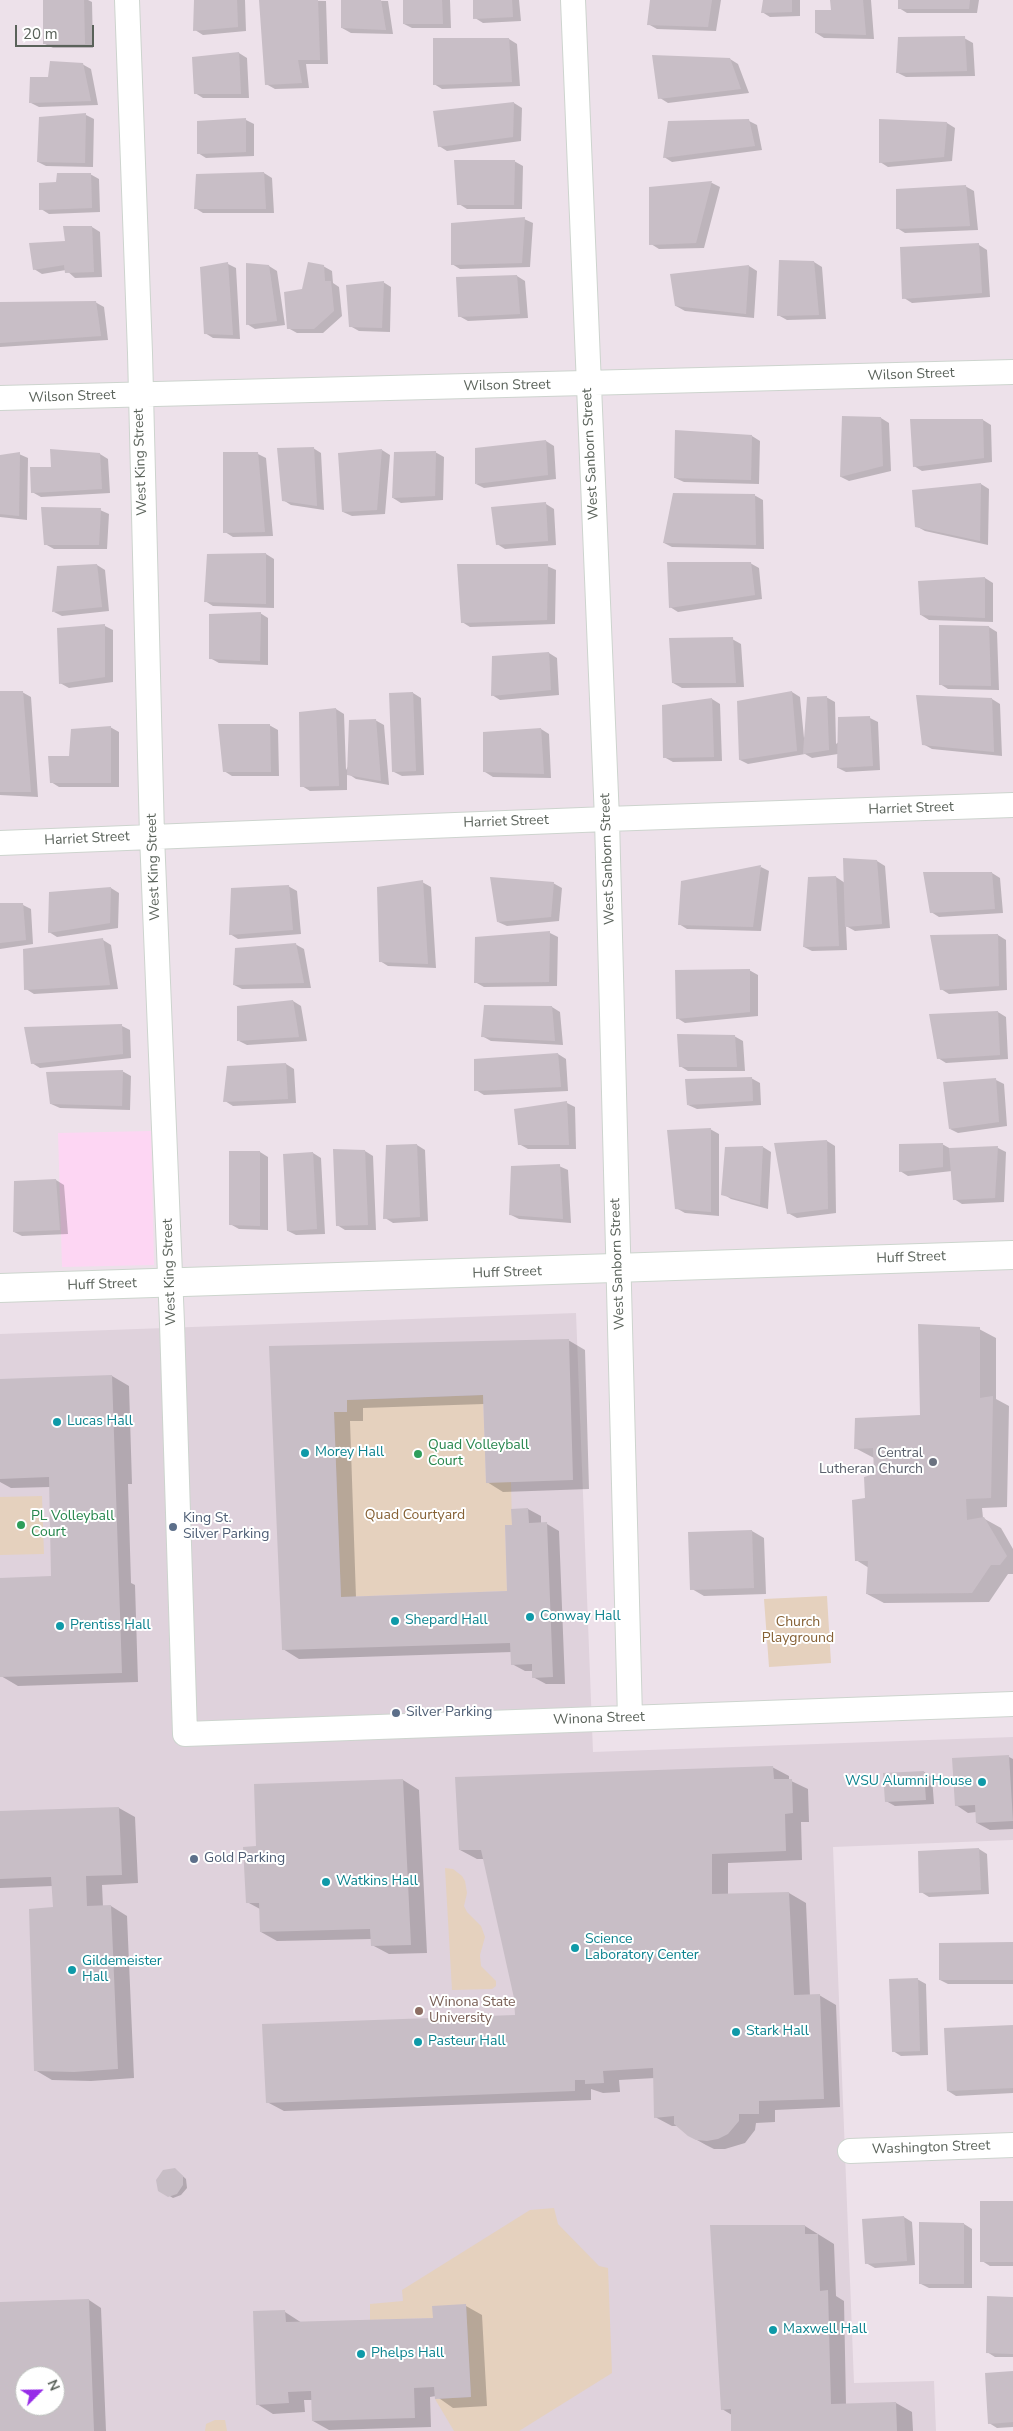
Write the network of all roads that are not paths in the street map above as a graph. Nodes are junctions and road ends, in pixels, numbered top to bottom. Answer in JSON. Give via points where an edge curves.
{"nodes":[{"id":1,"x":127,"y":0,"type":"edge"},
{"id":2,"x":573,"y":0,"type":"edge"},
{"id":3,"x":1013,"y":372,"type":"edge"},
{"id":4,"x":588,"y":384,"type":"junction"},
{"id":5,"x":140,"y":394,"type":"junction"},
{"id":6,"x":0,"y":398,"type":"edge"},
{"id":7,"x":1013,"y":805,"type":"edge"},
{"id":8,"x":607,"y":818,"type":"junction"},
{"id":9,"x":152,"y":836,"type":"junction"},
{"id":10,"x":0,"y":843,"type":"edge"},
{"id":11,"x":1013,"y":1255,"type":"edge"},
{"id":12,"x":618,"y":1269,"type":"junction"},
{"id":13,"x":171,"y":1283,"type":"junction"},
{"id":14,"x":0,"y":1288,"type":"edge"},
{"id":15,"x":1013,"y":1704,"type":"edge"},
{"id":16,"x":630,"y":1718,"type":"junction"},
{"id":17,"x":185,"y":1734,"type":"joint"},
{"id":18,"x":1013,"y":2145,"type":"edge"},
{"id":19,"x":850,"y":2151,"type":"dead end"}],
"edges":[{"from":1,"to":5,"type":"street","name":"West King Street"},
{"from":2,"to":4,"type":"street","name":"West Sanborn Street"},
{"from":3,"to":4,"type":"street","name":"Wilson Street"},
{"from":4,"to":5,"type":"street","name":"Wilson Street"},
{"from":4,"to":8,"type":"street","name":"West Sanborn Street"},
{"from":5,"to":6,"type":"street","name":"Wilson Street"},
{"from":5,"to":9,"type":"street","name":"West King Street"},
{"from":7,"to":8,"type":"street","name":"Harriet Street"},
{"from":8,"to":9,"type":"street","name":"Harriet Street"},
{"from":8,"to":12,"type":"street","name":"West Sanborn Street"},
{"from":9,"to":10,"type":"street","name":"Harriet Street"},
{"from":9,"to":13,"type":"street","name":"West King Street"},
{"from":11,"to":12,"type":"main road","name":"Huff Street"},
{"from":12,"to":13,"type":"main road","name":"Huff Street"},
{"from":12,"to":16,"type":"street","name":"West Sanborn Street"},
{"from":13,"to":14,"type":"main road","name":"Huff Street"},
{"from":13,"to":17,"type":"street","name":"West King Street"},
{"from":15,"to":16,"type":"street","name":"Winona Street"},
{"from":16,"to":17,"type":"street","name":"Winona Street"},
{"from":18,"to":19,"type":"street","name":"Washington Street"}]}
